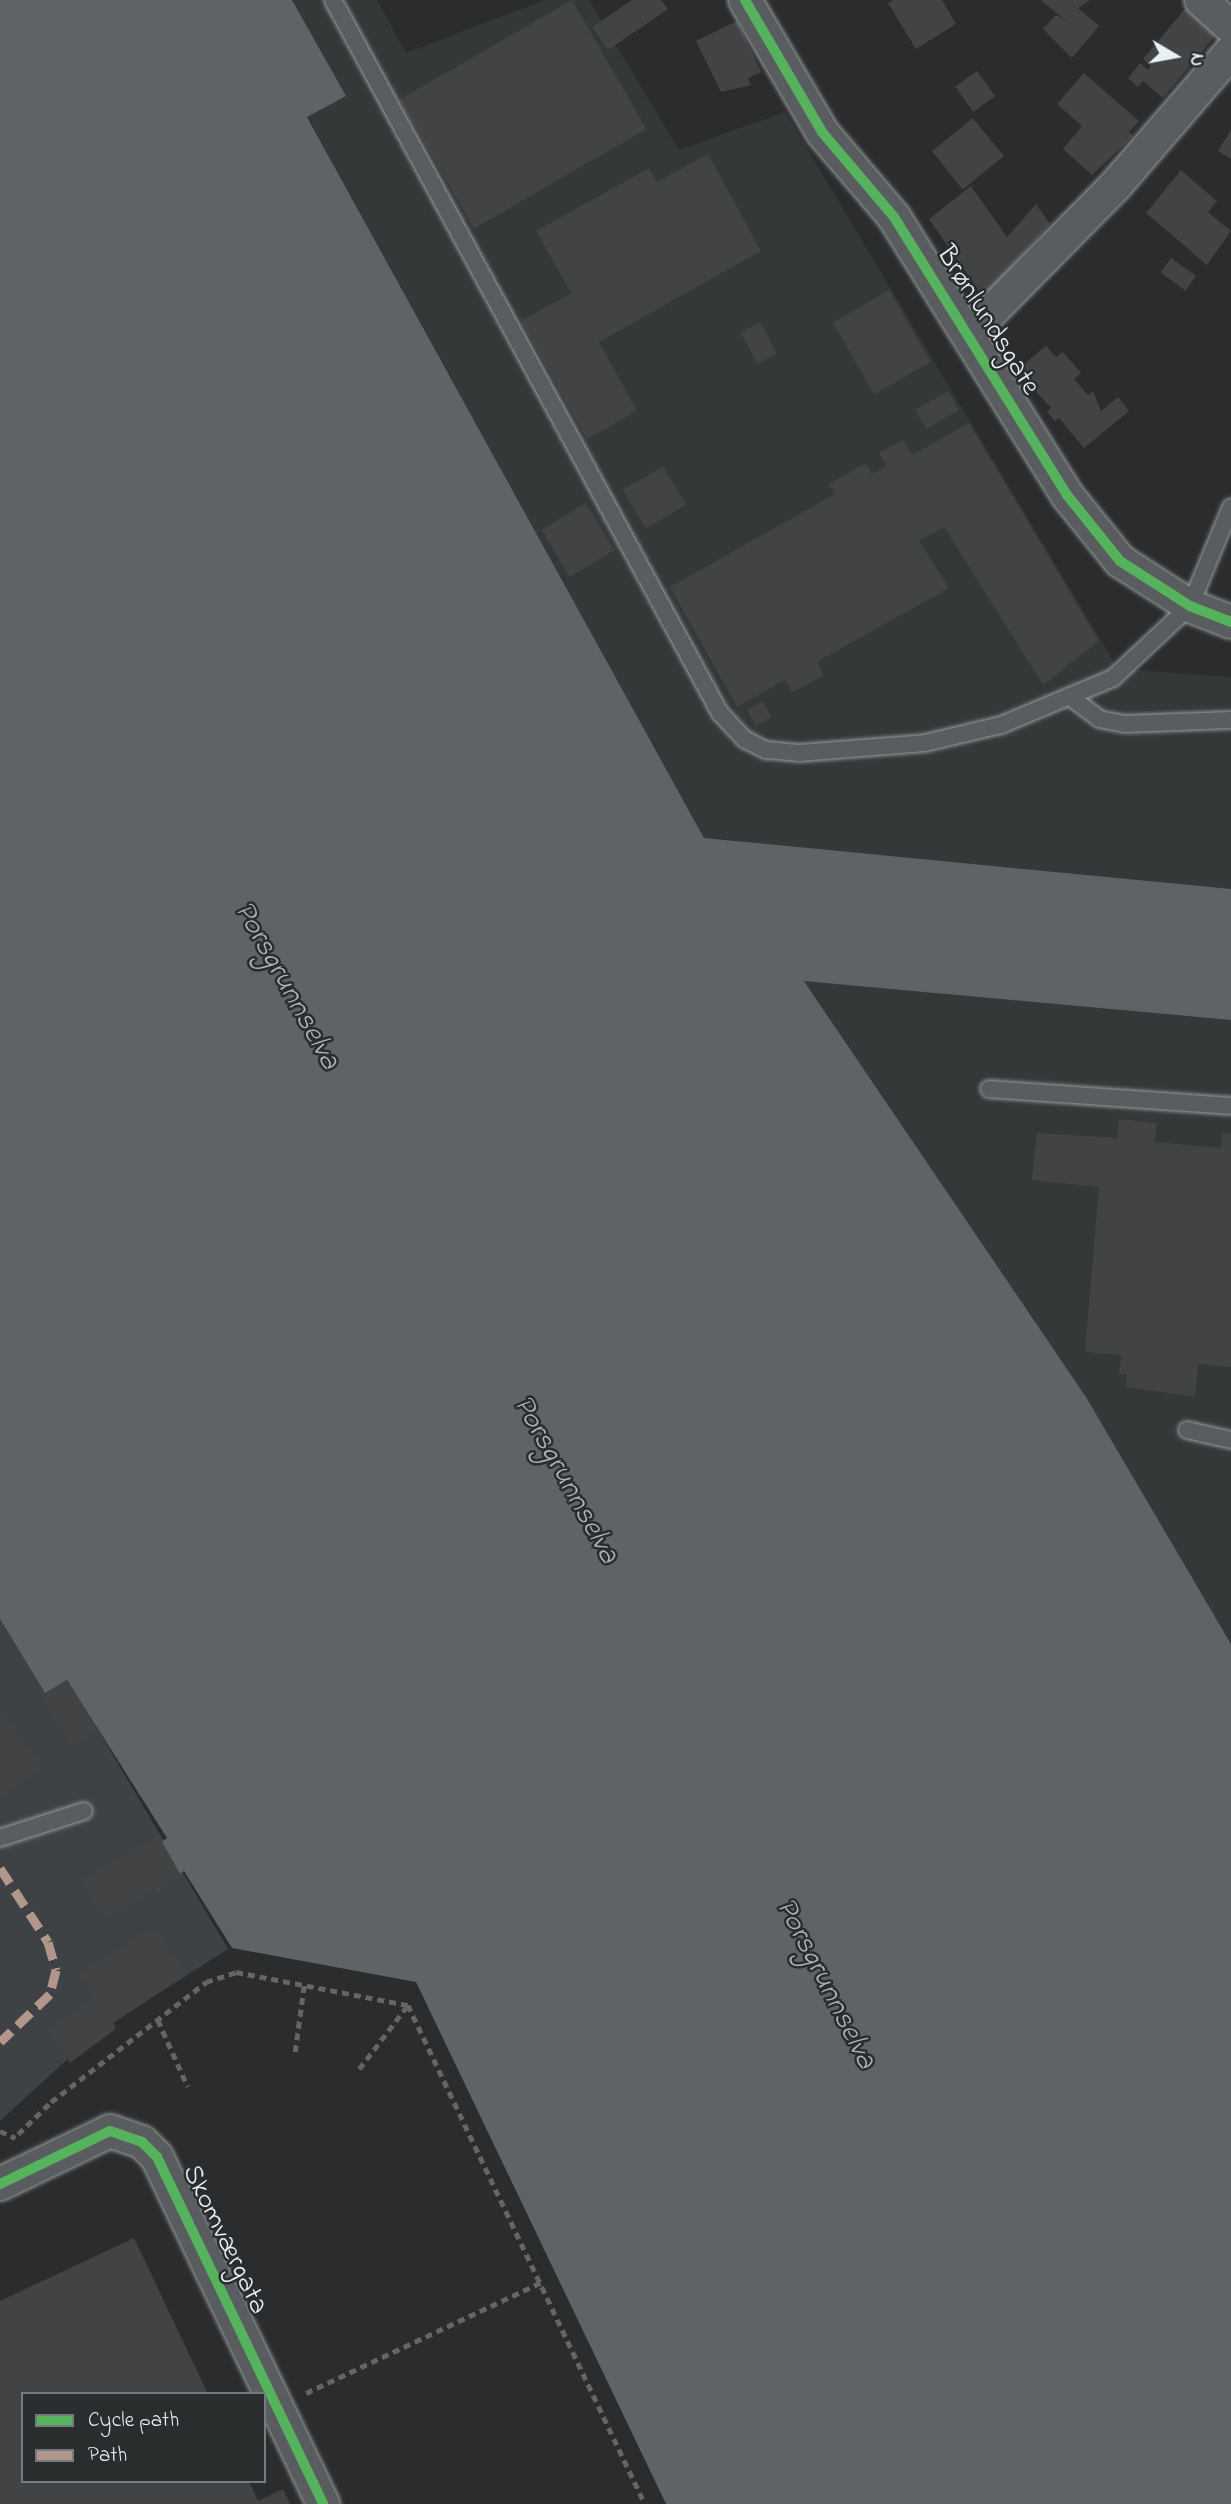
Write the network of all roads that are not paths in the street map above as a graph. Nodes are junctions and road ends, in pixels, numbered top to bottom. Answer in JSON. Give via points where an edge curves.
{"nodes":[{"id":1,"x":333,"y":0,"type":"edge"},
{"id":2,"x":745,"y":0,"type":"edge"},
{"id":3,"x":1202,"y":0,"type":"edge"},
{"id":4,"x":1231,"y":27,"type":"edge"},
{"id":5,"x":1231,"y":52,"type":"edge"},
{"id":6,"x":970,"y":333,"type":"junction"},
{"id":7,"x":1231,"y":508,"type":"edge"},
{"id":8,"x":1190,"y":606,"type":"junction"},
{"id":9,"x":1231,"y":622,"type":"edge"},
{"id":10,"x":1069,"y":696,"type":"junction"},
{"id":11,"x":1231,"y":720,"type":"edge"},
{"id":12,"x":989,"y":1089,"type":"dead end"},
{"id":13,"x":1231,"y":1106,"type":"edge"},
{"id":14,"x":1187,"y":1430,"type":"dead end"},
{"id":15,"x":1231,"y":1440,"type":"edge"},
{"id":16,"x":84,"y":1811,"type":"dead end"},
{"id":17,"x":0,"y":1838,"type":"edge"},
{"id":18,"x":0,"y":2184,"type":"edge"},
{"id":19,"x":323,"y":2504,"type":"edge"}],
"edges":[{"from":1,"to":10,"type":"lane","via":[[720,713],[744,739],[766,750],[799,753],[925,743],[1001,725]]},
{"from":2,"to":6,"type":"street","name":"Brønlundsgate","via":[[822,132],[894,217]]},
{"from":3,"to":4,"type":"street"},
{"from":5,"to":6,"type":"street","name":"Brønlundsgate","via":[[1116,185]]},
{"from":6,"to":8,"type":"street","name":"Brønlundsgate","via":[[1074,504],[1120,561]]},
{"from":7,"to":8,"type":"lane"},
{"from":8,"to":9,"type":"street","name":"Brønlundsgate"},
{"from":8,"to":10,"type":"lane","via":[[1113,678]]},
{"from":10,"to":11,"type":"lane","via":[[1099,719],[1124,724]]},
{"from":12,"to":13,"type":"lane"},
{"from":14,"to":15,"type":"lane"},
{"from":16,"to":17,"type":"lane"},
{"from":18,"to":19,"type":"street","name":"Skomværgata","via":[[110,2131],[142,2143],[157,2157]]}]}
